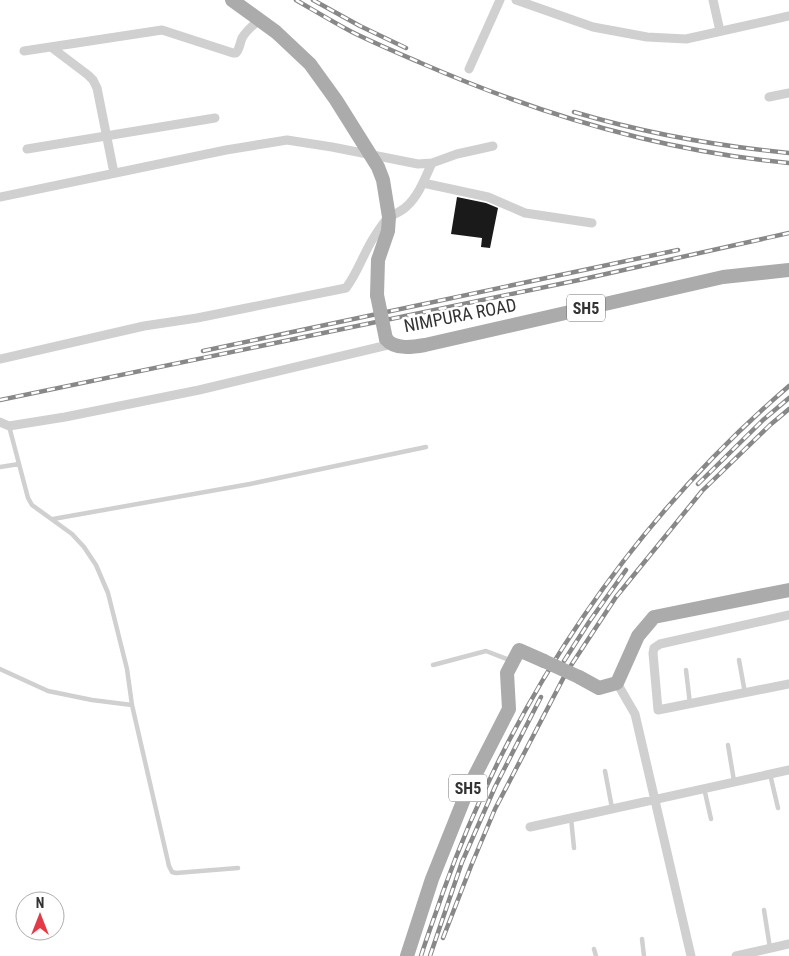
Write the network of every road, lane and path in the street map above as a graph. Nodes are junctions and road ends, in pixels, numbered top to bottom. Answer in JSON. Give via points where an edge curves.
{"nodes":[{"id":1,"x":232,"y":0,"type":"edge"},
{"id":2,"x":500,"y":0,"type":"edge"},
{"id":3,"x":516,"y":0,"type":"edge"},
{"id":4,"x":713,"y":0,"type":"edge"},
{"id":5,"x":789,"y":16,"type":"edge"},
{"id":6,"x":259,"y":20,"type":"junction"},
{"id":7,"x":720,"y":31,"type":"junction"},
{"id":8,"x":51,"y":47,"type":"junction"},
{"id":9,"x":24,"y":51,"type":"dead end"},
{"id":10,"x":468,"y":69,"type":"dead end"},
{"id":11,"x":789,"y":93,"type":"edge"},
{"id":12,"x":769,"y":97,"type":"dead end"},
{"id":13,"x":215,"y":118,"type":"dead end"},
{"id":14,"x":107,"y":137,"type":"junction"},
{"id":15,"x":493,"y":146,"type":"dead end"},
{"id":16,"x":27,"y":149,"type":"dead end"},
{"id":17,"x":371,"y":156,"type":"junction"},
{"id":18,"x":432,"y":163,"type":"junction"},
{"id":19,"x":114,"y":173,"type":"junction"},
{"id":20,"x":422,"y":183,"type":"junction"},
{"id":21,"x":0,"y":196,"type":"edge"},
{"id":22,"x":389,"y":217,"type":"junction"},
{"id":23,"x":592,"y":223,"type":"dead end"},
{"id":24,"x":789,"y":270,"type":"edge"},
{"id":25,"x":389,"y":342,"type":"junction"},
{"id":26,"x":0,"y":359,"type":"edge"},
{"id":27,"x":4,"y":424,"type":"edge"},
{"id":28,"x":426,"y":447,"type":"dead end"},
{"id":29,"x":19,"y":464,"type":"junction"},
{"id":30,"x":0,"y":467,"type":"edge"},
{"id":31,"x":53,"y":520,"type":"junction"},
{"id":32,"x":789,"y":590,"type":"edge"},
{"id":33,"x":789,"y":615,"type":"edge"},
{"id":34,"x":739,"y":660,"type":"dead end"},
{"id":35,"x":513,"y":662,"type":"junction"},
{"id":36,"x":433,"y":665,"type":"dead end"},
{"id":37,"x":0,"y":669,"type":"edge"},
{"id":38,"x":686,"y":670,"type":"dead end"},
{"id":39,"x":617,"y":683,"type":"junction"},
{"id":40,"x":789,"y":684,"type":"edge"},
{"id":41,"x":745,"y":693,"type":"junction"},
{"id":42,"x":690,"y":704,"type":"junction"},
{"id":43,"x":132,"y":705,"type":"junction"},
{"id":44,"x":728,"y":745,"type":"dead end"},
{"id":45,"x":789,"y":770,"type":"edge"},
{"id":46,"x":604,"y":771,"type":"dead end"},
{"id":47,"x":770,"y":774,"type":"junction"},
{"id":48,"x":734,"y":782,"type":"junction"},
{"id":49,"x":704,"y":788,"type":"junction"},
{"id":50,"x":655,"y":799,"type":"junction"},
{"id":51,"x":612,"y":808,"type":"junction"},
{"id":52,"x":778,"y":808,"type":"dead end"},
{"id":53,"x":570,"y":818,"type":"junction"},
{"id":54,"x":711,"y":819,"type":"dead end"},
{"id":55,"x":530,"y":827,"type":"dead end"},
{"id":56,"x":574,"y":848,"type":"dead end"},
{"id":57,"x":238,"y":868,"type":"dead end"},
{"id":58,"x":764,"y":910,"type":"dead end"},
{"id":59,"x":642,"y":940,"type":"dead end"},
{"id":60,"x":789,"y":944,"type":"edge"},
{"id":61,"x":770,"y":948,"type":"junction"},
{"id":62,"x":594,"y":949,"type":"dead end"},
{"id":63,"x":407,"y":956,"type":"edge"},
{"id":64,"x":596,"y":956,"type":"edge"},
{"id":65,"x":644,"y":956,"type":"edge"},
{"id":66,"x":691,"y":956,"type":"edge"},
{"id":67,"x":736,"y":956,"type":"edge"}],
"edges":[{"from":1,"to":6,"type":"main road","name":"NIMPURA ROAD"},
{"from":2,"to":10,"type":"street"},
{"from":3,"to":7,"type":"street","via":[[593,27],[631,36],[686,39]]},
{"from":4,"to":7,"type":"street"},
{"from":5,"to":7,"type":"street"},
{"from":6,"to":8,"type":"street","via":[[246,32],[236,53],[162,30]]},
{"from":6,"to":17,"type":"main road","name":"NIMPURA ROAD","via":[[310,64]]},
{"from":8,"to":9,"type":"street"},
{"from":8,"to":14,"type":"street","via":[[93,80],[98,88]]},
{"from":11,"to":12,"type":"street"},
{"from":13,"to":14,"type":"street"},
{"from":14,"to":16,"type":"street"},
{"from":14,"to":19,"type":"street"},
{"from":15,"to":18,"type":"street"},
{"from":17,"to":18,"type":"street","via":[[411,164]]},
{"from":17,"to":19,"type":"street","via":[[287,140]]},
{"from":17,"to":22,"type":"main road","name":"NIMPURA ROAD","via":[[383,180]]},
{"from":18,"to":20,"type":"street"},
{"from":19,"to":21,"type":"street"},
{"from":20,"to":22,"type":"street","via":[[409,204]]},
{"from":20,"to":23,"type":"street","via":[[488,197],[530,214]]},
{"from":22,"to":25,"type":"main road","name":"NIMPURA ROAD","bridge":true,"via":[[388,231],[378,260],[377,295]]},
{"from":22,"to":26,"type":"street","via":[[363,255],[346,288],[126,330]]},
{"from":24,"to":25,"type":"main road","name":"NIMPURA ROAD","number":"SH5","via":[[723,277],[425,345],[398,346]]},
{"from":25,"to":27,"type":"street","via":[[200,390]]},
{"from":27,"to":29,"type":"lane"},
{"from":28,"to":31,"type":"lane","via":[[250,484]]},
{"from":29,"to":30,"type":"lane"},
{"from":29,"to":31,"type":"lane","via":[[32,505]]},
{"from":31,"to":43,"type":"lane","via":[[84,547],[108,593],[127,669]]},
{"from":32,"to":39,"type":"main road","via":[[654,617],[638,636]]},
{"from":33,"to":42,"type":"street","via":[[654,648],[658,710]]},
{"from":34,"to":41,"type":"lane"},
{"from":35,"to":36,"type":"lane","via":[[486,652]]},
{"from":35,"to":39,"type":"main road","bridge":true,"via":[[519,650],[599,688]]},
{"from":35,"to":63,"type":"main road","number":"SH5","via":[[507,673],[509,708],[456,816]]},
{"from":37,"to":43,"type":"lane","via":[[48,691]]},
{"from":38,"to":42,"type":"lane"},
{"from":39,"to":50,"type":"street","via":[[635,714]]},
{"from":40,"to":41,"type":"street"},
{"from":41,"to":42,"type":"street"},
{"from":43,"to":57,"type":"lane","via":[[172,872]]},
{"from":44,"to":48,"type":"lane"},
{"from":45,"to":47,"type":"street"},
{"from":46,"to":51,"type":"lane"},
{"from":47,"to":48,"type":"street"},
{"from":47,"to":52,"type":"lane"},
{"from":48,"to":49,"type":"street"},
{"from":49,"to":50,"type":"street"},
{"from":49,"to":54,"type":"lane"},
{"from":50,"to":51,"type":"street"},
{"from":50,"to":66,"type":"street"},
{"from":51,"to":53,"type":"street"},
{"from":53,"to":55,"type":"street"},
{"from":53,"to":56,"type":"lane"},
{"from":58,"to":61,"type":"lane"},
{"from":59,"to":65,"type":"lane"},
{"from":60,"to":61,"type":"street"},
{"from":61,"to":67,"type":"street"},
{"from":62,"to":64,"type":"lane"}]}
